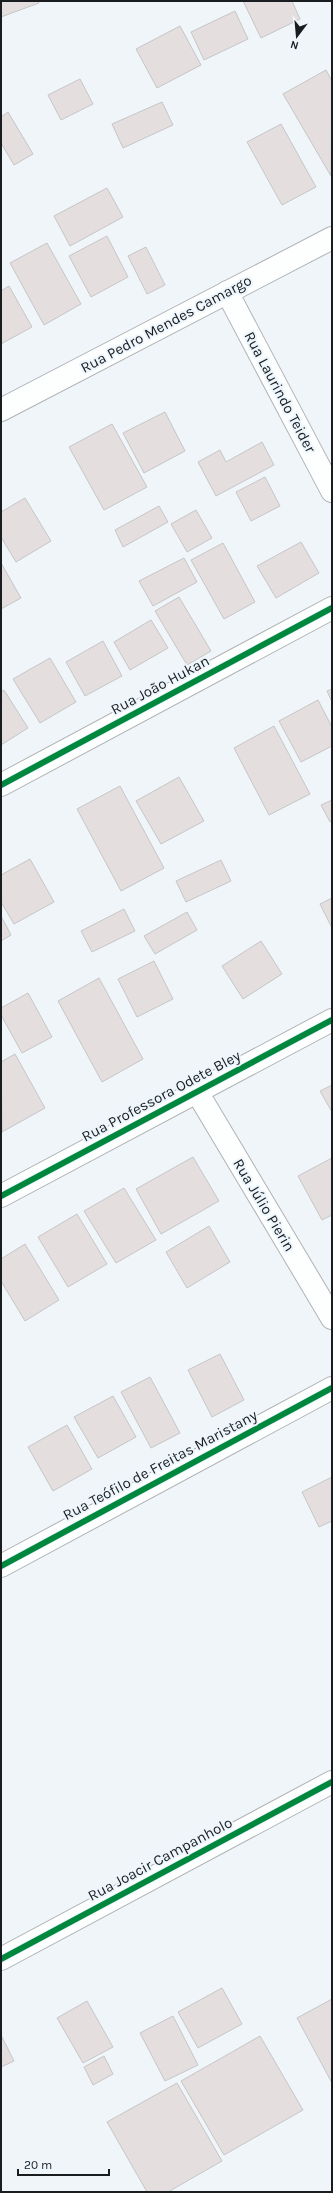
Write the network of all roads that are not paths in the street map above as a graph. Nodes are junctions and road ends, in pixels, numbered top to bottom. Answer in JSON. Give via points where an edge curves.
{"nodes":[{"id":1,"x":332,"y":238,"type":"edge"},
{"id":2,"x":227,"y":292,"type":"junction"},
{"id":3,"x":1,"y":410,"type":"edge"},
{"id":4,"x":332,"y":492,"type":"edge"},
{"id":5,"x":332,"y":608,"type":"edge"},
{"id":6,"x":1,"y":785,"type":"edge"},
{"id":7,"x":332,"y":1020,"type":"edge"},
{"id":8,"x":197,"y":1092,"type":"junction"},
{"id":9,"x":1,"y":1196,"type":"edge"},
{"id":10,"x":332,"y":1318,"type":"edge"},
{"id":11,"x":332,"y":1388,"type":"edge"},
{"id":12,"x":1,"y":1566,"type":"edge"},
{"id":13,"x":332,"y":1782,"type":"edge"},
{"id":14,"x":1,"y":1959,"type":"edge"}],
"edges":[{"from":1,"to":2,"type":"street","name":"Rua Pedro Mendes Camargo"},
{"from":2,"to":3,"type":"street","name":"Rua Pedro Mendes Camargo"},
{"from":2,"to":4,"type":"street","name":"Rua Laurindo Teider"},
{"from":5,"to":6,"type":"street","name":"Rua João Hukan"},
{"from":7,"to":8,"type":"street","name":"Rua Professora Odete Bley"},
{"from":8,"to":9,"type":"street","name":"Rua Professora Odete Bley"},
{"from":8,"to":10,"type":"street","name":"Rua Júlio Pierin"},
{"from":11,"to":12,"type":"street","name":"Rua Teófilo de Freitas Maristany"},
{"from":13,"to":14,"type":"street","name":"Rua Joacir Campanholo"}]}
